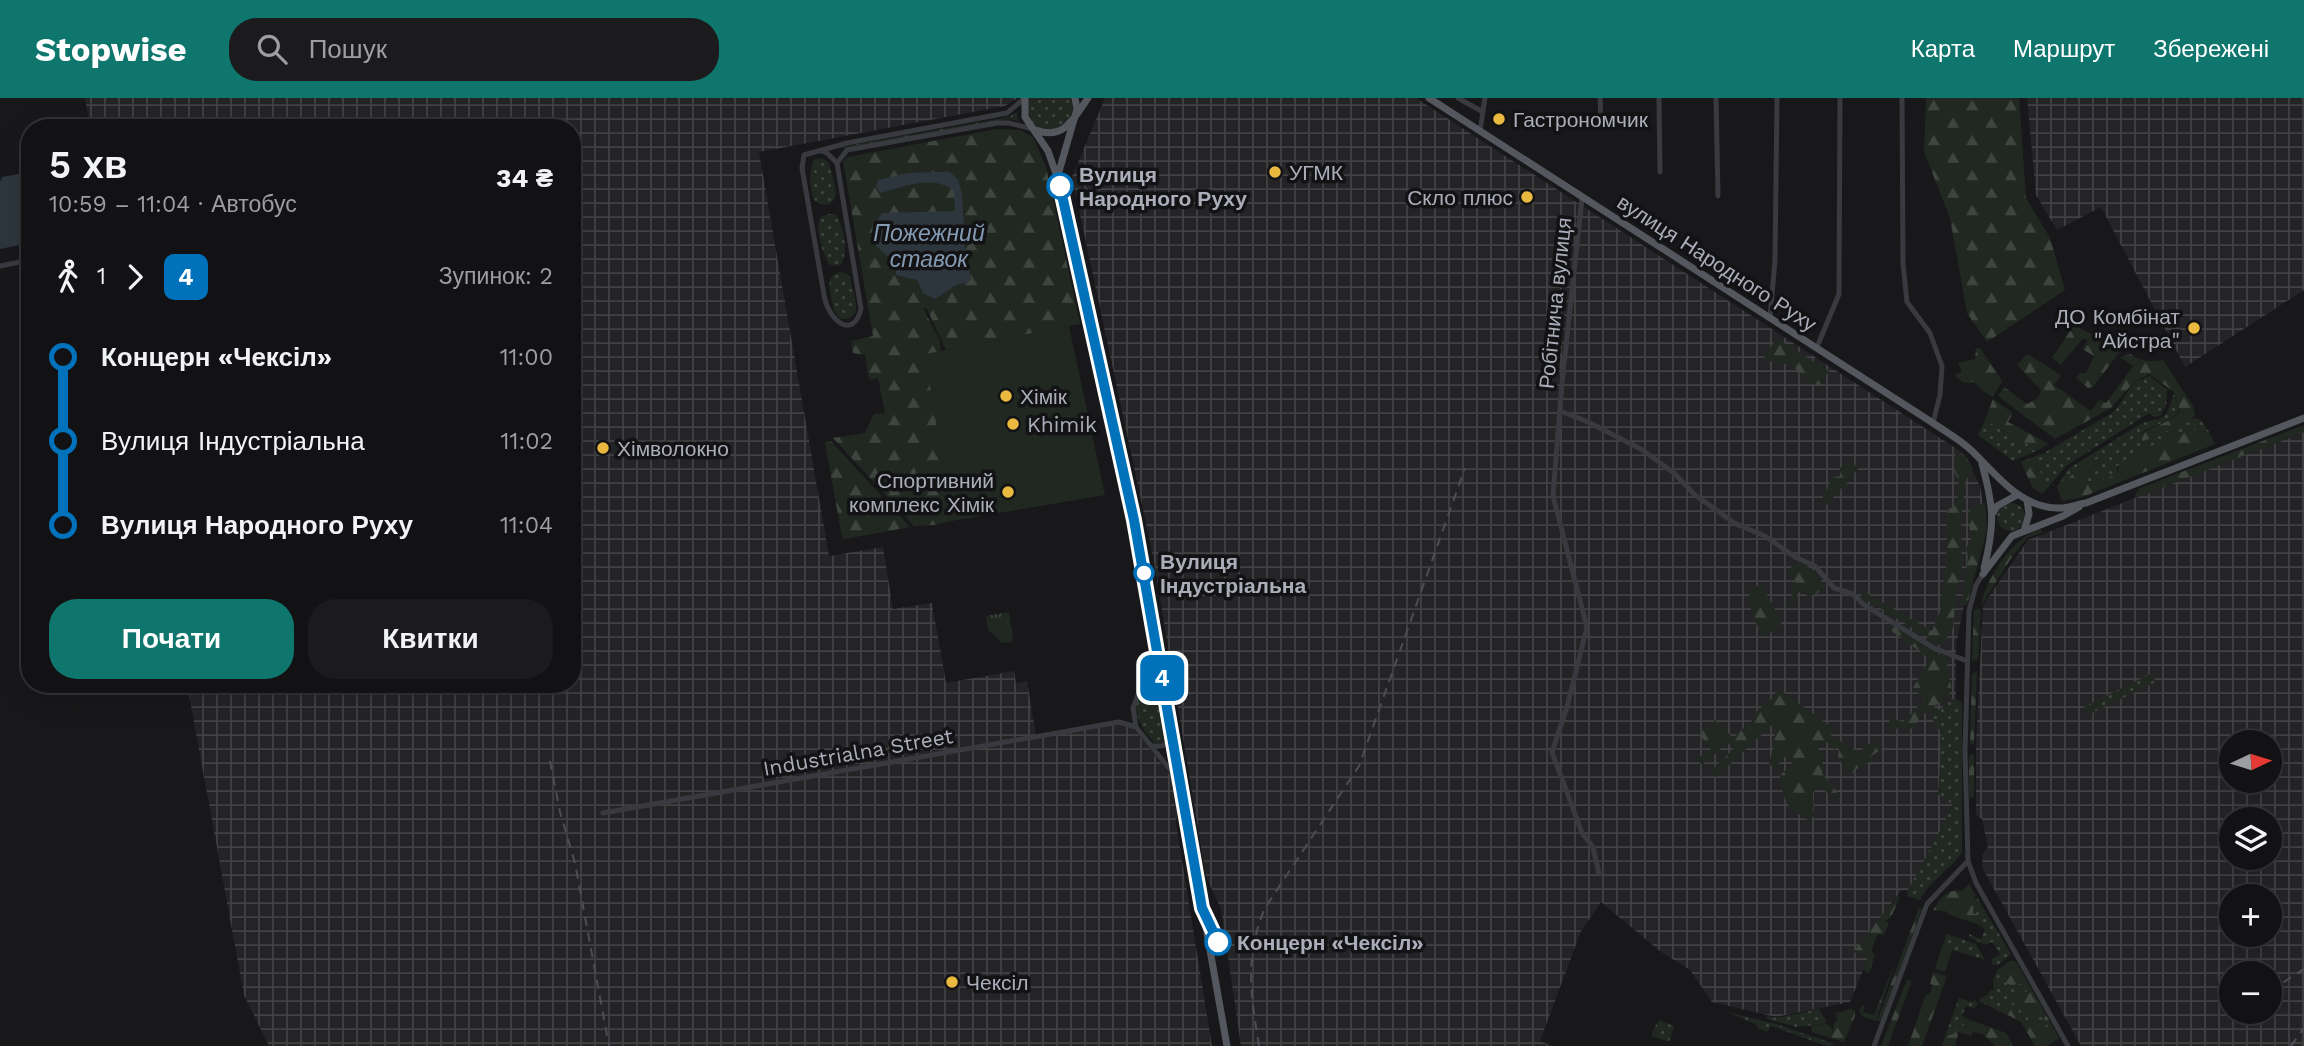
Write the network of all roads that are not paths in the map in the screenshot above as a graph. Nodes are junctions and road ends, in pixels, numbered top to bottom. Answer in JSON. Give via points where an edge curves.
{"nodes":[{"id":1,"x":1025,"y":98,"type":"edge"},
{"id":2,"x":1075,"y":98,"type":"edge"},
{"id":3,"x":1088,"y":98,"type":"edge"},
{"id":4,"x":1429,"y":98,"type":"edge"},
{"id":5,"x":1458,"y":98,"type":"edge"},
{"id":6,"x":1485,"y":98,"type":"edge"},
{"id":7,"x":1600,"y":98,"type":"edge"},
{"id":8,"x":1658,"y":98,"type":"edge"},
{"id":9,"x":1716,"y":98,"type":"edge"},
{"id":10,"x":1777,"y":98,"type":"edge"},
{"id":11,"x":1840,"y":98,"type":"edge"},
{"id":12,"x":1902,"y":98,"type":"edge"},
{"id":13,"x":1483,"y":112,"type":"junction"},
{"id":14,"x":1074,"y":118,"type":"junction"},
{"id":15,"x":1601,"y":119,"type":"dead end"},
{"id":16,"x":1034,"y":129,"type":"junction"},
{"id":17,"x":1480,"y":131,"type":"junction"},
{"id":18,"x":818,"y":150,"type":"junction"},
{"id":19,"x":837,"y":163,"type":"junction"},
{"id":20,"x":1660,"y":173,"type":"dead end"},
{"id":21,"x":1058,"y":175,"type":"junction"},
{"id":22,"x":1718,"y":196,"type":"dead end"},
{"id":23,"x":1583,"y":198,"type":"junction"},
{"id":24,"x":21,"y":262,"type":"edge"},
{"id":25,"x":0,"y":266,"type":"edge"},
{"id":26,"x":1770,"y":318,"type":"junction"},
{"id":27,"x":1817,"y":347,"type":"junction"},
{"id":28,"x":1560,"y":411,"type":"junction"},
{"id":29,"x":2302,"y":418,"type":"edge"},
{"id":30,"x":1933,"y":422,"type":"junction"},
{"id":31,"x":1982,"y":463,"type":"junction"},
{"id":32,"x":2017,"y":495,"type":"junction"},
{"id":33,"x":2027,"y":500,"type":"junction"},
{"id":34,"x":2086,"y":503,"type":"junction"},
{"id":35,"x":1993,"y":513,"type":"junction"},
{"id":36,"x":1993,"y":524,"type":"junction"},
{"id":37,"x":2023,"y":531,"type":"junction"},
{"id":38,"x":2012,"y":536,"type":"junction"},
{"id":39,"x":1983,"y":574,"type":"junction"},
{"id":40,"x":1157,"y":646,"type":"junction"},
{"id":41,"x":1967,"y":661,"type":"junction"},
{"id":42,"x":1163,"y":685,"type":"junction"},
{"id":43,"x":1140,"y":689,"type":"junction"},
{"id":44,"x":1133,"y":708,"type":"junction"},
{"id":45,"x":1119,"y":722,"type":"junction"},
{"id":46,"x":1136,"y":727,"type":"junction"},
{"id":47,"x":1173,"y":741,"type":"junction"},
{"id":48,"x":1152,"y":746,"type":"junction"},
{"id":49,"x":1180,"y":783,"type":"junction"},
{"id":50,"x":603,"y":813,"type":"dead end"},
{"id":51,"x":1969,"y":861,"type":"junction"},
{"id":52,"x":1599,"y":874,"type":"dead end"},
{"id":53,"x":1227,"y":1046,"type":"edge"},
{"id":54,"x":1874,"y":1046,"type":"edge"},
{"id":55,"x":2068,"y":1046,"type":"edge"}],
"edges":[{"from":1,"to":16,"type":"main road","via":[[1025,117]]},
{"from":1,"to":18,"type":"street","via":[[1007,113]]},
{"from":2,"to":14,"type":"main road"},
{"from":3,"to":14,"type":"main road"},
{"from":4,"to":17,"type":"main road","name":"вулиця Народного Руху"},
{"from":5,"to":13,"type":"street"},
{"from":6,"to":13,"type":"street"},
{"from":7,"to":15,"type":"street"},
{"from":8,"to":20,"type":"street"},
{"from":9,"to":22,"type":"street"},
{"from":10,"to":26,"type":"street"},
{"from":11,"to":27,"type":"street","via":[[1839,294]]},
{"from":12,"to":30,"type":"street","via":[[1903,264],[1907,302],[1930,333],[1942,366]]},
{"from":13,"to":17,"type":"street"},
{"from":14,"to":16,"type":"main road","via":[[1060,132]]},
{"from":14,"to":21,"type":"main road"},
{"from":16,"to":19,"type":"street","via":[[998,123],[847,150]]},
{"from":16,"to":21,"type":"main road"},
{"from":17,"to":23,"type":"main road","name":"вулиця Народного Руху"},
{"from":18,"to":19,"type":"street"},
{"from":18,"to":19,"type":"street","via":[[804,155],[802,168],[825,305],[832,318],[844,324],[858,318],[861,308]]},
{"from":21,"to":40,"type":"main road","via":[[1126,481]]},
{"from":23,"to":26,"type":"main road","name":"вулиця Народного Руху"},
{"from":23,"to":28,"type":"street","name":"Робітнича вулиця"},
{"from":24,"to":25,"type":"street"},
{"from":26,"to":27,"type":"main road","name":"вулиця Народного Руху"},
{"from":27,"to":30,"type":"main road","name":"вулиця Народного Руху"},
{"from":28,"to":41,"type":"street","name":"Робітнича вулиця","via":[[1641,449],[1736,524],[1815,566],[1834,588],[1853,594],[1934,648]]},
{"from":28,"to":52,"type":"street","name":"Робітнича вулиця","via":[[1553,496],[1587,627],[1552,752],[1582,833],[1593,847]]},
{"from":29,"to":34,"type":"main road"},
{"from":30,"to":31,"type":"main road","name":"вулиця Народного Руху"},
{"from":31,"to":32,"type":"main road","name":"вулиця Народного Руху"},
{"from":31,"to":35,"type":"main road"},
{"from":32,"to":33,"type":"main road"},
{"from":32,"to":35,"type":"main road"},
{"from":33,"to":34,"type":"main road","via":[[2061,508]]},
{"from":33,"to":37,"type":"main road","via":[[2029,514]]},
{"from":34,"to":37,"type":"main road"},
{"from":35,"to":36,"type":"main road"},
{"from":36,"to":38,"type":"main road","via":[[2007,537]]},
{"from":36,"to":39,"type":"main road"},
{"from":37,"to":38,"type":"main road"},
{"from":38,"to":39,"type":"main road"},
{"from":39,"to":41,"type":"street","via":[[1969,611]]},
{"from":40,"to":42,"type":"main road"},
{"from":40,"to":43,"type":"street"},
{"from":41,"to":51,"type":"street"},
{"from":42,"to":43,"type":"street","via":[[1150,682]]},
{"from":42,"to":47,"type":"main road"},
{"from":43,"to":44,"type":"street"},
{"from":44,"to":45,"type":"street"},
{"from":44,"to":46,"type":"street"},
{"from":45,"to":46,"type":"street","name":"Industrialna Street"},
{"from":45,"to":50,"type":"street","name":"Industrialna Street"},
{"from":46,"to":48,"type":"street"},
{"from":47,"to":48,"type":"street"},
{"from":47,"to":49,"type":"main road"},
{"from":48,"to":49,"type":"street"},
{"from":49,"to":53,"type":"main road"},
{"from":51,"to":54,"type":"street","via":[[1927,904]]},
{"from":51,"to":55,"type":"street","via":[[1976,883]]}]}
